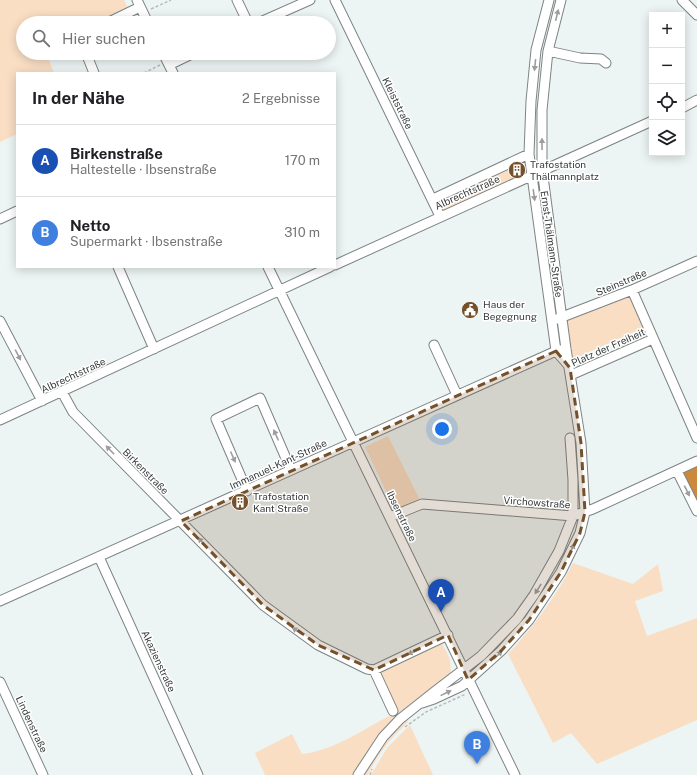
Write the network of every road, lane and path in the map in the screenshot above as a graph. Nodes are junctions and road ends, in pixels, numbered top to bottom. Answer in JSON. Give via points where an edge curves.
{"nodes":[{"id":1,"x":171,"y":0,"type":"edge"},
{"id":2,"x":237,"y":0,"type":"edge"},
{"id":3,"x":310,"y":0,"type":"edge"},
{"id":4,"x":335,"y":0,"type":"edge"},
{"id":5,"x":549,"y":0,"type":"edge"},
{"id":6,"x":561,"y":0,"type":"edge"},
{"id":7,"x":682,"y":0,"type":"edge"},
{"id":8,"x":140,"y":7,"type":"edge"},
{"id":9,"x":697,"y":15,"type":"edge"},
{"id":10,"x":121,"y":16,"type":"edge"},
{"id":11,"x":144,"y":16,"type":"edge"},
{"id":12,"x":245,"y":16,"type":"edge"},
{"id":13,"x":274,"y":16,"type":"edge"},
{"id":14,"x":548,"y":51,"type":"junction"},
{"id":15,"x":90,"y":60,"type":"edge"},
{"id":16,"x":182,"y":60,"type":"edge"},
{"id":17,"x":606,"y":63,"type":"dead end"},
{"id":18,"x":170,"y":67,"type":"edge"},
{"id":19,"x":96,"y":72,"type":"edge"},
{"id":20,"x":148,"y":72,"type":"edge"},
{"id":21,"x":697,"y":100,"type":"edge"},
{"id":22,"x":685,"y":106,"type":"edge"},
{"id":23,"x":649,"y":122,"type":"edge"},
{"id":24,"x":529,"y":154,"type":"junction"},
{"id":25,"x":542,"y":169,"type":"junction"},
{"id":26,"x":531,"y":175,"type":"junction"},
{"id":27,"x":433,"y":199,"type":"junction"},
{"id":28,"x":16,"y":211,"type":"edge"},
{"id":29,"x":440,"y":216,"type":"junction"},
{"id":30,"x":0,"y":219,"type":"edge"},
{"id":31,"x":697,"y":260,"type":"edge"},
{"id":32,"x":336,"y":265,"type":"edge"},
{"id":33,"x":118,"y":268,"type":"edge"},
{"id":34,"x":269,"y":268,"type":"edge"},
{"id":35,"x":328,"y":268,"type":"edge"},
{"id":36,"x":280,"y":290,"type":"junction"},
{"id":37,"x":632,"y":290,"type":"junction"},
{"id":38,"x":562,"y":317,"type":"junction"},
{"id":39,"x":0,"y":321,"type":"edge"},
{"id":40,"x":552,"y":321,"type":"junction"},
{"id":41,"x":653,"y":339,"type":"junction"},
{"id":42,"x":434,"y":345,"type":"dead end"},
{"id":43,"x":154,"y":349,"type":"junction"},
{"id":44,"x":566,"y":349,"type":"junction"},
{"id":45,"x":556,"y":351,"type":"junction"},
{"id":46,"x":571,"y":371,"type":"junction"},
{"id":47,"x":62,"y":392,"type":"junction"},
{"id":48,"x":457,"y":395,"type":"junction"},
{"id":49,"x":42,"y":401,"type":"junction"},
{"id":50,"x":0,"y":420,"type":"edge"},
{"id":51,"x":570,"y":438,"type":"dead end"},
{"id":52,"x":697,"y":438,"type":"edge"},
{"id":53,"x":353,"y":442,"type":"junction"},
{"id":54,"x":697,"y":461,"type":"edge"},
{"id":55,"x":291,"y":470,"type":"junction"},
{"id":56,"x":677,"y":471,"type":"junction"},
{"id":57,"x":247,"y":491,"type":"junction"},
{"id":58,"x":585,"y":512,"type":"junction"},
{"id":59,"x":697,"y":512,"type":"edge"},
{"id":60,"x":573,"y":516,"type":"junction"},
{"id":61,"x":390,"y":518,"type":"junction"},
{"id":62,"x":181,"y":521,"type":"junction"},
{"id":63,"x":99,"y":557,"type":"junction"},
{"id":64,"x":0,"y":601,"type":"edge"},
{"id":65,"x":448,"y":636,"type":"junction"},
{"id":66,"x":374,"y":670,"type":"junction"},
{"id":67,"x":463,"y":670,"type":"junction"},
{"id":68,"x":468,"y":680,"type":"junction"},
{"id":69,"x":0,"y":682,"type":"edge"},
{"id":70,"x":473,"y":691,"type":"junction"},
{"id":71,"x":422,"y":703,"type":"junction"},
{"id":72,"x":393,"y":711,"type":"dead end"},
{"id":73,"x":404,"y":727,"type":"dead end"},
{"id":74,"x":376,"y":762,"type":"dead end"},
{"id":75,"x":43,"y":775,"type":"edge"},
{"id":76,"x":198,"y":775,"type":"edge"},
{"id":77,"x":358,"y":775,"type":"edge"},
{"id":78,"x":370,"y":775,"type":"edge"},
{"id":79,"x":515,"y":775,"type":"edge"}],
"edges":[{"from":1,"to":8,"type":"path"},
{"from":2,"to":12,"type":"street"},
{"from":3,"to":13,"type":"street"},
{"from":4,"to":27,"type":"street","name":"Kleiststraße"},
{"from":5,"to":24,"type":"street","name":"Ernst-Thälmann-Straße","one_way":true,"via":[[536,50]]},
{"from":14,"to":6,"type":"street","name":"Ernst-Thälmann-Straße","one_way":true},
{"from":7,"to":9,"type":"street"},
{"from":8,"to":10,"type":"street"},
{"from":8,"to":11,"type":"street"},
{"from":14,"to":17,"type":"street","via":[[580,58],[601,59]]},
{"from":25,"to":14,"type":"street","name":"Ernst-Thälmann-Straße","one_way":true,"via":[[542,110]]},
{"from":15,"to":19,"type":"street"},
{"from":16,"to":18,"type":"street"},
{"from":18,"to":20,"type":"path"},
{"from":21,"to":22,"type":"street"},
{"from":23,"to":25,"type":"street","name":"Albrechtstraße"},
{"from":24,"to":26,"type":"street","name":"Ernst-Thälmann-Straße"},
{"from":24,"to":27,"type":"street","name":"Albrechtstraße"},
{"from":25,"to":26,"type":"street","name":"Albrechtstraße"},
{"from":25,"to":38,"type":"street","name":"Ernst-Thälmann-Straße"},
{"from":26,"to":29,"type":"street","name":"Albrechtstraße"},
{"from":26,"to":40,"type":"street","name":"Ernst-Thälmann-Straße","one_way":true},
{"from":27,"to":29,"type":"street","name":"Kleiststraße"},
{"from":28,"to":30,"type":"street"},
{"from":29,"to":32,"type":"street","name":"Albrechtstraße"},
{"from":31,"to":37,"type":"street","name":"Steinstraße"},
{"from":33,"to":43,"type":"street"},
{"from":34,"to":36,"type":"street","name":"Ibsenstraße"},
{"from":35,"to":36,"type":"street","name":"Albrechtstraße"},
{"from":36,"to":43,"type":"street","name":"Albrechtstraße"},
{"from":36,"to":53,"type":"street","name":"Ibsenstraße"},
{"from":37,"to":38,"type":"street","name":"Steinstraße"},
{"from":37,"to":41,"type":"street"},
{"from":38,"to":40,"type":"street","name":"Steinstraße"},
{"from":38,"to":44,"type":"street","name":"Ernst-Thälmann-Straße"},
{"from":39,"to":49,"type":"street","one_way":true},
{"from":40,"to":45,"type":"street","name":"Ernst-Thälmann-Straße"},
{"from":41,"to":46,"type":"street","name":"Platz der Freiheit"},
{"from":41,"to":52,"type":"street"},
{"from":42,"to":48,"type":"street"},
{"from":43,"to":47,"type":"street","name":"Albrechtstraße"},
{"from":44,"to":45,"type":"street","name":"Immanuel-Kant-Straße"},
{"from":44,"to":46,"type":"street","name":"Ernst-Thälmann-Straße"},
{"from":45,"to":46,"type":"street"},
{"from":45,"to":48,"type":"street","name":"Immanuel-Kant-Straße"},
{"from":46,"to":58,"type":"street","name":"Ernst-Thälmann-Straße","via":[[582,443]]},
{"from":47,"to":49,"type":"street","name":"Albrechtstraße"},
{"from":62,"to":47,"type":"street","name":"Birkenstraße","one_way":true,"via":[[73,412]]},
{"from":48,"to":53,"type":"street","name":"Immanuel-Kant-Straße"},
{"from":49,"to":50,"type":"street","name":"Albrechtstraße"},
{"from":51,"to":60,"type":"street"},
{"from":53,"to":55,"type":"street","name":"Immanuel-Kant-Straße"},
{"from":53,"to":61,"type":"street","name":"Ibsenstraße"},
{"from":54,"to":56,"type":"street","name":"Virchowstraße"},
{"from":55,"to":57,"type":"street","name":"Immanuel-Kant-Straße"},
{"from":55,"to":57,"type":"street","one_way":true,"via":[[260,398],[216,419]]},
{"from":56,"to":58,"type":"street","name":"Virchowstraße"},
{"from":56,"to":59,"type":"street","one_way":true},
{"from":57,"to":62,"type":"street","name":"Immanuel-Kant-Straße"},
{"from":58,"to":60,"type":"street","name":"Virchowstraße"},
{"from":68,"to":58,"type":"street","name":"Ernst-Thälmann-Straße","one_way":true,"via":[[501,651],[529,620],[561,572],[580,533]]},
{"from":60,"to":61,"type":"street","name":"Virchowstraße","via":[[422,504]]},
{"from":60,"to":67,"type":"street","one_way":true,"via":[[559,551],[534,595],[500,638]]},
{"from":61,"to":65,"type":"street","name":"Ibsenstraße"},
{"from":62,"to":63,"type":"street","name":"Immanuel-Kant-Straße"},
{"from":66,"to":62,"type":"street","name":"Birkenstraße","one_way":true,"via":[[318,645],[282,620],[263,605]]},
{"from":63,"to":64,"type":"street","name":"Immanuel-Kant-Straße"},
{"from":63,"to":76,"type":"street","name":"Akazienstraße"},
{"from":65,"to":66,"type":"street","one_way":true},
{"from":65,"to":67,"type":"street","name":"Ibsenstraße"},
{"from":66,"to":72,"type":"street"},
{"from":67,"to":68,"type":"street","name":"Ibsenstraße"},
{"from":67,"to":71,"type":"street"},
{"from":68,"to":70,"type":"street","name":"Ibsenstraße"},
{"from":71,"to":68,"type":"street","name":"Ernst-Thälmann-Straße","one_way":true,"via":[[462,686]]},
{"from":69,"to":75,"type":"street","name":"Lindenstraße"},
{"from":70,"to":73,"type":"path","via":[[426,712]]},
{"from":70,"to":79,"type":"street","name":"Ibsenstraße"},
{"from":71,"to":77,"type":"street","via":[[400,719],[383,737]]},
{"from":74,"to":78,"type":"path"}]}
